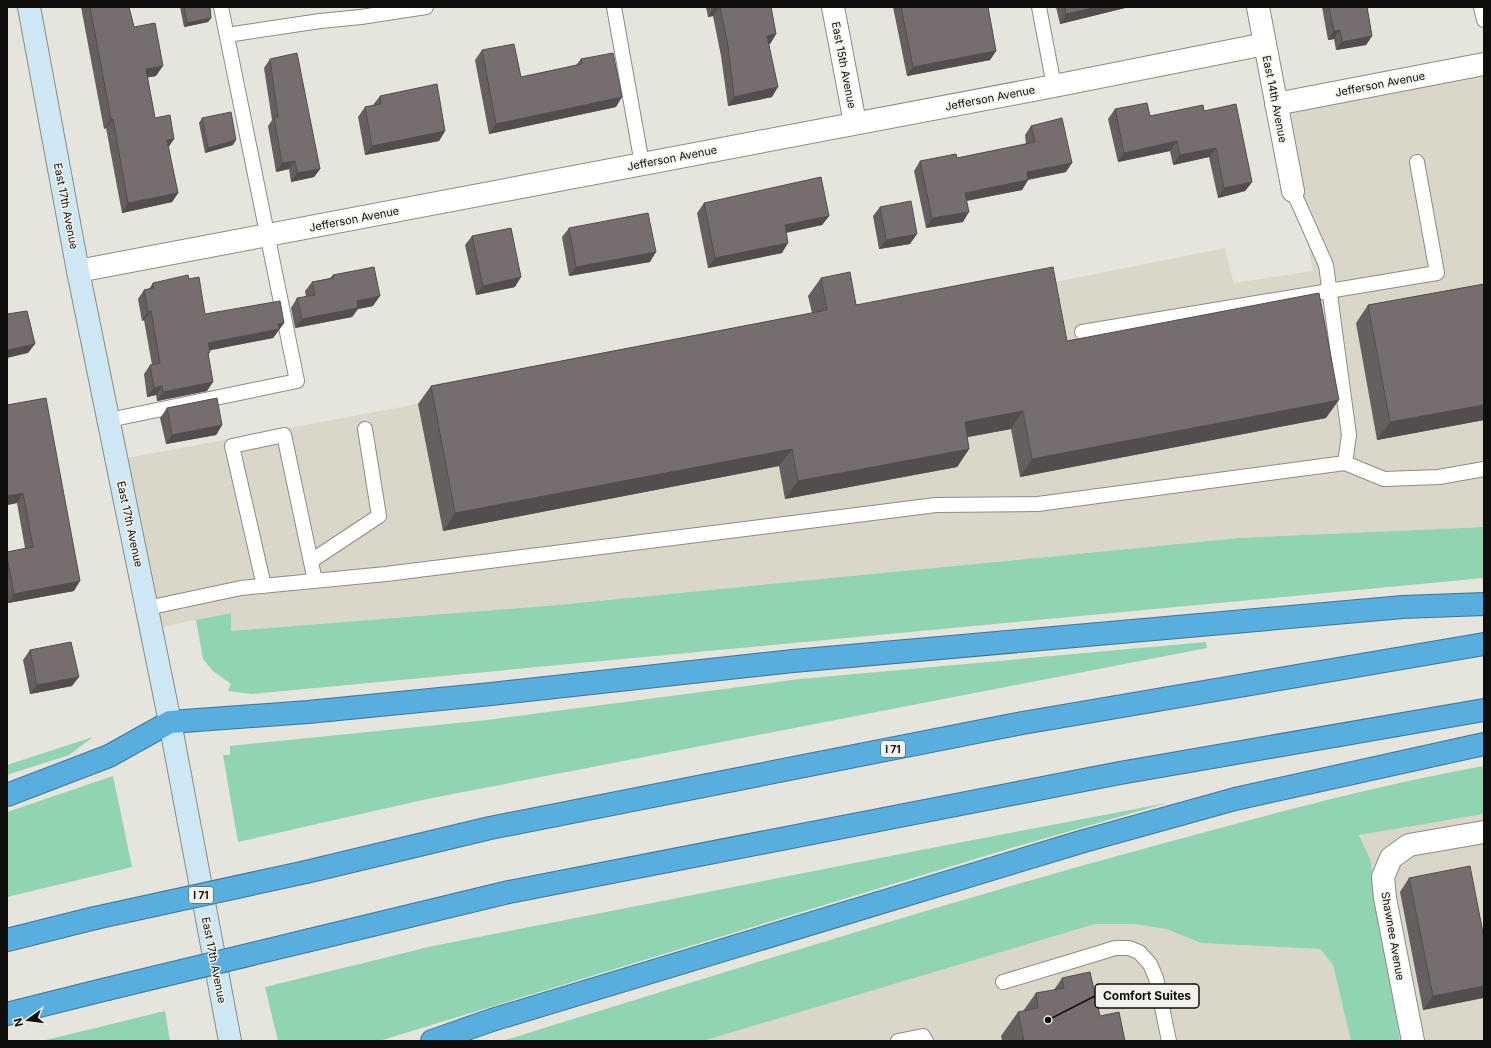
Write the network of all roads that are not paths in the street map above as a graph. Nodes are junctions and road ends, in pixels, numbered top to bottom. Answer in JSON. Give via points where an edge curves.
{"nodes":[{"id":1,"x":29,"y":7,"type":"edge"},
{"id":2,"x":221,"y":7,"type":"edge"},
{"id":3,"x":426,"y":7,"type":"edge"},
{"id":4,"x":614,"y":7,"type":"edge"},
{"id":5,"x":833,"y":7,"type":"edge"},
{"id":6,"x":1039,"y":7,"type":"edge"},
{"id":7,"x":1258,"y":7,"type":"edge"},
{"id":8,"x":1482,"y":7,"type":"edge"},
{"id":9,"x":1484,"y":20,"type":"edge"},
{"id":10,"x":227,"y":35,"type":"junction"},
{"id":11,"x":1265,"y":44,"type":"junction"},
{"id":12,"x":1484,"y":64,"type":"edge"},
{"id":13,"x":1054,"y":86,"type":"junction"},
{"id":14,"x":1276,"y":104,"type":"junction"},
{"id":15,"x":855,"y":124,"type":"junction"},
{"id":16,"x":1417,"y":162,"type":"dead end"},
{"id":17,"x":642,"y":164,"type":"junction"},
{"id":18,"x":1293,"y":191,"type":"joint"},
{"id":19,"x":267,"y":235,"type":"junction"},
{"id":20,"x":78,"y":271,"type":"junction"},
{"id":21,"x":1330,"y":291,"type":"junction"},
{"id":22,"x":1082,"y":332,"type":"dead end"},
{"id":23,"x":109,"y":420,"type":"junction"},
{"id":24,"x":365,"y":430,"type":"dead end"},
{"id":25,"x":1345,"y":463,"type":"junction"},
{"id":26,"x":1484,"y":469,"type":"edge"},
{"id":27,"x":311,"y":561,"type":"junction"},
{"id":28,"x":316,"y":581,"type":"junction"},
{"id":29,"x":264,"y":586,"type":"junction"},
{"id":30,"x":1484,"y":604,"type":"edge"},
{"id":31,"x":147,"y":608,"type":"junction"},
{"id":32,"x":1484,"y":644,"type":"edge"},
{"id":33,"x":1484,"y":710,"type":"edge"},
{"id":34,"x":170,"y":722,"type":"junction"},
{"id":35,"x":1484,"y":744,"type":"edge"},
{"id":36,"x":7,"y":795,"type":"edge"},
{"id":37,"x":1484,"y":832,"type":"edge"},
{"id":38,"x":7,"y":940,"type":"edge"},
{"id":39,"x":1003,"y":982,"type":"dead end"},
{"id":40,"x":7,"y":1014,"type":"edge"},
{"id":41,"x":230,"y":1041,"type":"edge"},
{"id":42,"x":432,"y":1041,"type":"edge"},
{"id":43,"x":898,"y":1041,"type":"edge"},
{"id":44,"x":926,"y":1041,"type":"edge"},
{"id":45,"x":1170,"y":1041,"type":"edge"},
{"id":46,"x":1413,"y":1041,"type":"edge"}],
"edges":[{"from":1,"to":20,"type":"street","name":"East 17th Avenue"},
{"from":2,"to":10,"type":"lane"},
{"from":3,"to":10,"type":"lane"},
{"from":4,"to":17,"type":"lane"},
{"from":5,"to":15,"type":"street","name":"East 15th Avenue"},
{"from":6,"to":13,"type":"lane"},
{"from":7,"to":11,"type":"street","name":"East 14th Avenue"},
{"from":8,"to":9,"type":"lane"},
{"from":10,"to":19,"type":"lane"},
{"from":11,"to":13,"type":"street","name":"Jefferson Avenue"},
{"from":11,"to":14,"type":"street","name":"East 14th Avenue"},
{"from":12,"to":14,"type":"street","name":"Jefferson Avenue"},
{"from":13,"to":15,"type":"street","name":"Jefferson Avenue"},
{"from":14,"to":18,"type":"street","name":"East 14th Avenue"},
{"from":15,"to":17,"type":"street","name":"Jefferson Avenue"},
{"from":16,"to":21,"type":"lane","via":[[1437,273]]},
{"from":17,"to":19,"type":"street","name":"Jefferson Avenue"},
{"from":18,"to":21,"type":"lane","via":[[1326,265]]},
{"from":19,"to":20,"type":"street","name":"Jefferson Avenue"},
{"from":19,"to":23,"type":"lane","via":[[297,381]]},
{"from":20,"to":23,"type":"street","name":"East 17th Avenue"},
{"from":21,"to":22,"type":"lane"},
{"from":21,"to":25,"type":"lane","via":[[1349,435]]},
{"from":23,"to":31,"type":"street","name":"East 17th Avenue"},
{"from":24,"to":27,"type":"lane","via":[[379,516]]},
{"from":25,"to":26,"type":"lane","via":[[1384,479],[1439,477]]},
{"from":25,"to":28,"type":"lane","via":[[1038,504],[936,505]]},
{"from":27,"to":28,"type":"lane"},
{"from":27,"to":29,"type":"lane","via":[[284,435],[232,446]]},
{"from":28,"to":29,"type":"lane"},
{"from":29,"to":31,"type":"lane","via":[[241,588]]},
{"from":30,"to":34,"type":"highway","via":[[1403,607],[793,661],[308,712]]},
{"from":31,"to":34,"type":"street","name":"East 17th Avenue"},
{"from":32,"to":38,"type":"highway","number":"I 71","bridge":true,"via":[[1009,726],[490,828]]},
{"from":33,"to":40,"type":"highway","bridge":true,"via":[[1120,772],[509,892]]},
{"from":34,"to":36,"type":"highway","via":[[110,756]]},
{"from":34,"to":41,"type":"street","name":"East 17th Avenue"},
{"from":35,"to":42,"type":"highway","via":[[1235,799],[1084,841],[492,1020]]},
{"from":37,"to":46,"type":"street","name":"Shawnee Avenue","via":[[1409,845],[1391,858],[1383,877]]},
{"from":39,"to":45,"type":"lane","via":[[1115,948],[1128,948],[1139,952],[1150,964],[1156,978]]},
{"from":43,"to":44,"type":"lane","via":[[923,1036]]}]}
